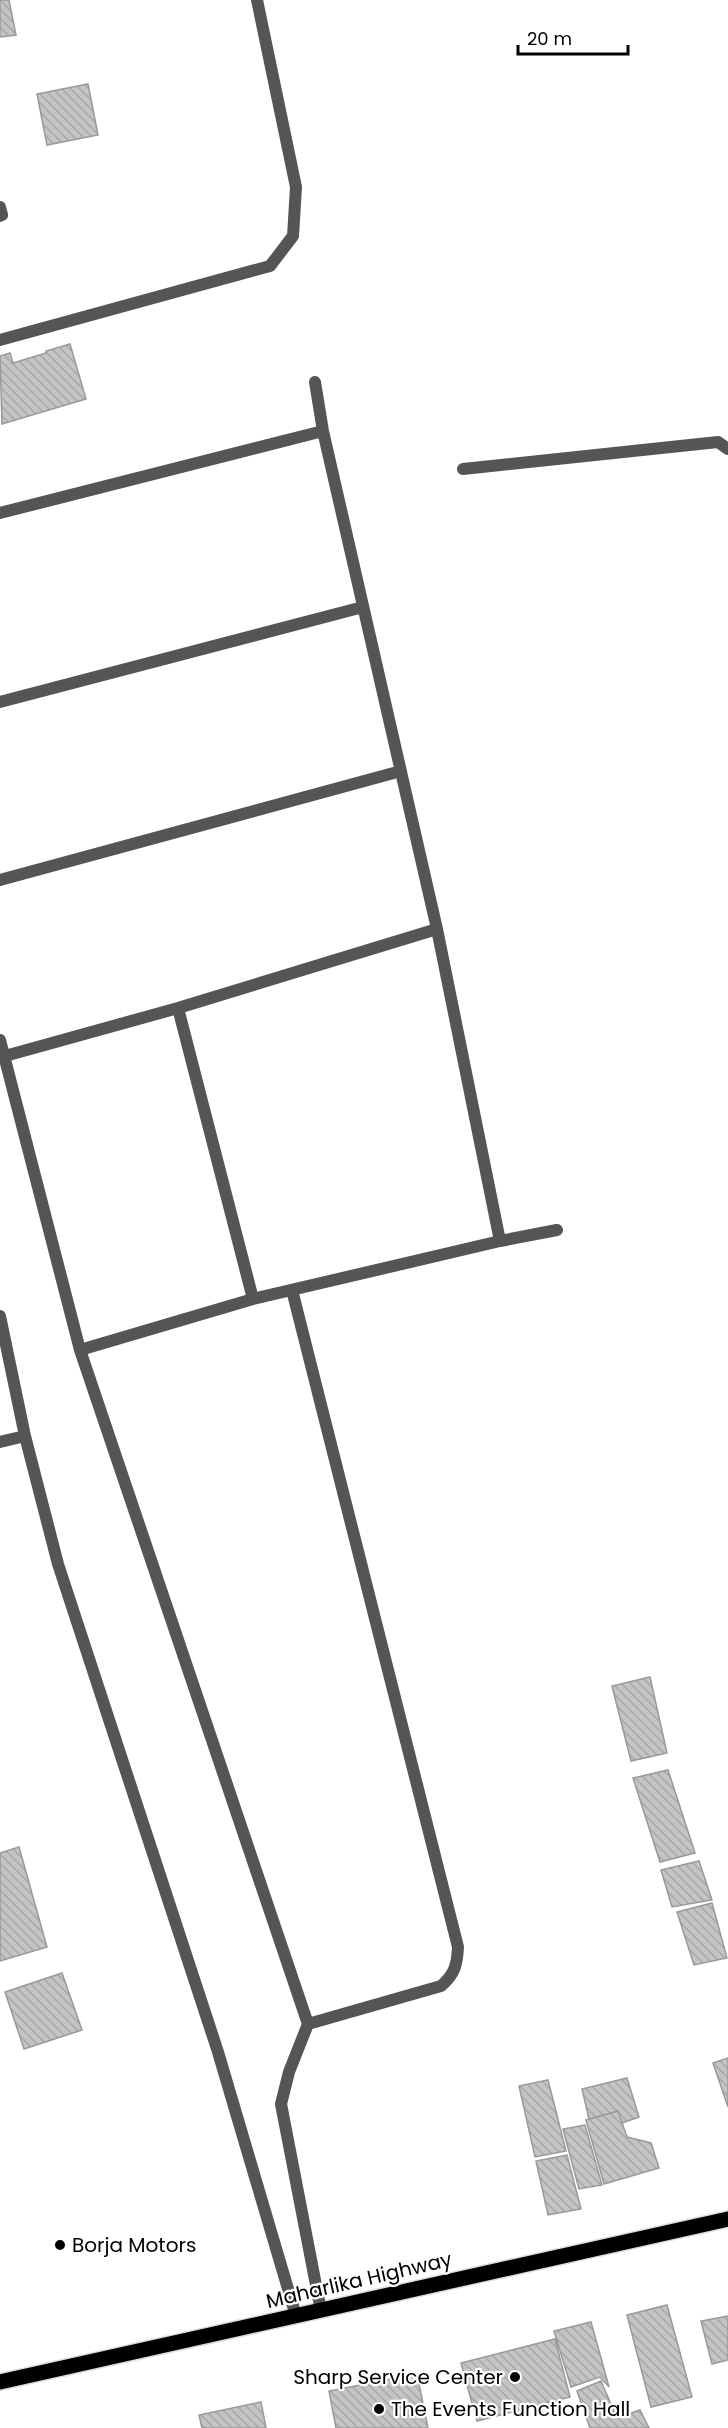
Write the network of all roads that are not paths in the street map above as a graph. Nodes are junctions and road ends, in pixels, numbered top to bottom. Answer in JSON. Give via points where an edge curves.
{"nodes":[{"id":1,"x":257,"y":0,"type":"edge"},
{"id":2,"x":0,"y":207,"type":"edge"},
{"id":3,"x":0,"y":216,"type":"edge"},
{"id":4,"x":0,"y":340,"type":"edge"},
{"id":5,"x":315,"y":382,"type":"dead end"},
{"id":6,"x":323,"y":431,"type":"junction"},
{"id":7,"x":728,"y":449,"type":"edge"},
{"id":8,"x":463,"y":470,"type":"dead end"},
{"id":9,"x":0,"y":513,"type":"edge"},
{"id":10,"x":363,"y":607,"type":"junction"},
{"id":11,"x":0,"y":702,"type":"edge"},
{"id":12,"x":401,"y":771,"type":"junction"},
{"id":13,"x":0,"y":880,"type":"edge"},
{"id":14,"x":437,"y":929,"type":"junction"},
{"id":15,"x":178,"y":1008,"type":"junction"},
{"id":16,"x":0,"y":1040,"type":"edge"},
{"id":17,"x":5,"y":1056,"type":"junction"},
{"id":18,"x":556,"y":1230,"type":"dead end"},
{"id":19,"x":500,"y":1241,"type":"junction"},
{"id":20,"x":292,"y":1290,"type":"junction"},
{"id":21,"x":253,"y":1299,"type":"junction"},
{"id":22,"x":0,"y":1316,"type":"edge"},
{"id":23,"x":80,"y":1350,"type":"junction"},
{"id":24,"x":25,"y":1436,"type":"junction"},
{"id":25,"x":0,"y":1442,"type":"edge"},
{"id":26,"x":308,"y":2024,"type":"junction"},
{"id":27,"x":728,"y":2219,"type":"edge"},
{"id":28,"x":321,"y":2311,"type":"junction"},
{"id":29,"x":296,"y":2316,"type":"junction"},
{"id":30,"x":0,"y":2382,"type":"edge"}],
"edges":[{"from":1,"to":4,"type":"street","via":[[296,187],[293,236],[270,266]]},
{"from":2,"to":3,"type":"street"},
{"from":5,"to":6,"type":"street"},
{"from":6,"to":9,"type":"street"},
{"from":6,"to":10,"type":"street"},
{"from":7,"to":8,"type":"street","via":[[718,442]]},
{"from":10,"to":11,"type":"street"},
{"from":10,"to":12,"type":"street"},
{"from":12,"to":13,"type":"street"},
{"from":12,"to":14,"type":"street"},
{"from":14,"to":15,"type":"street"},
{"from":14,"to":19,"type":"street"},
{"from":15,"to":17,"type":"street"},
{"from":15,"to":21,"type":"street"},
{"from":16,"to":17,"type":"street"},
{"from":17,"to":23,"type":"street"},
{"from":18,"to":19,"type":"street"},
{"from":19,"to":20,"type":"street"},
{"from":20,"to":21,"type":"street"},
{"from":20,"to":26,"type":"street","via":[[458,1947],[456,1968],[441,1986]]},
{"from":21,"to":23,"type":"street"},
{"from":22,"to":24,"type":"street"},
{"from":23,"to":26,"type":"street"},
{"from":24,"to":25,"type":"street"},
{"from":24,"to":29,"type":"street","via":[[58,1564],[218,2052]]},
{"from":26,"to":28,"type":"street","via":[[281,2104]]},
{"from":27,"to":28,"type":"main road","name":"Maharlika Highway"},
{"from":28,"to":29,"type":"main road","name":"Maharlika Highway"},
{"from":29,"to":30,"type":"main road","name":"Maharlika Highway"}]}
